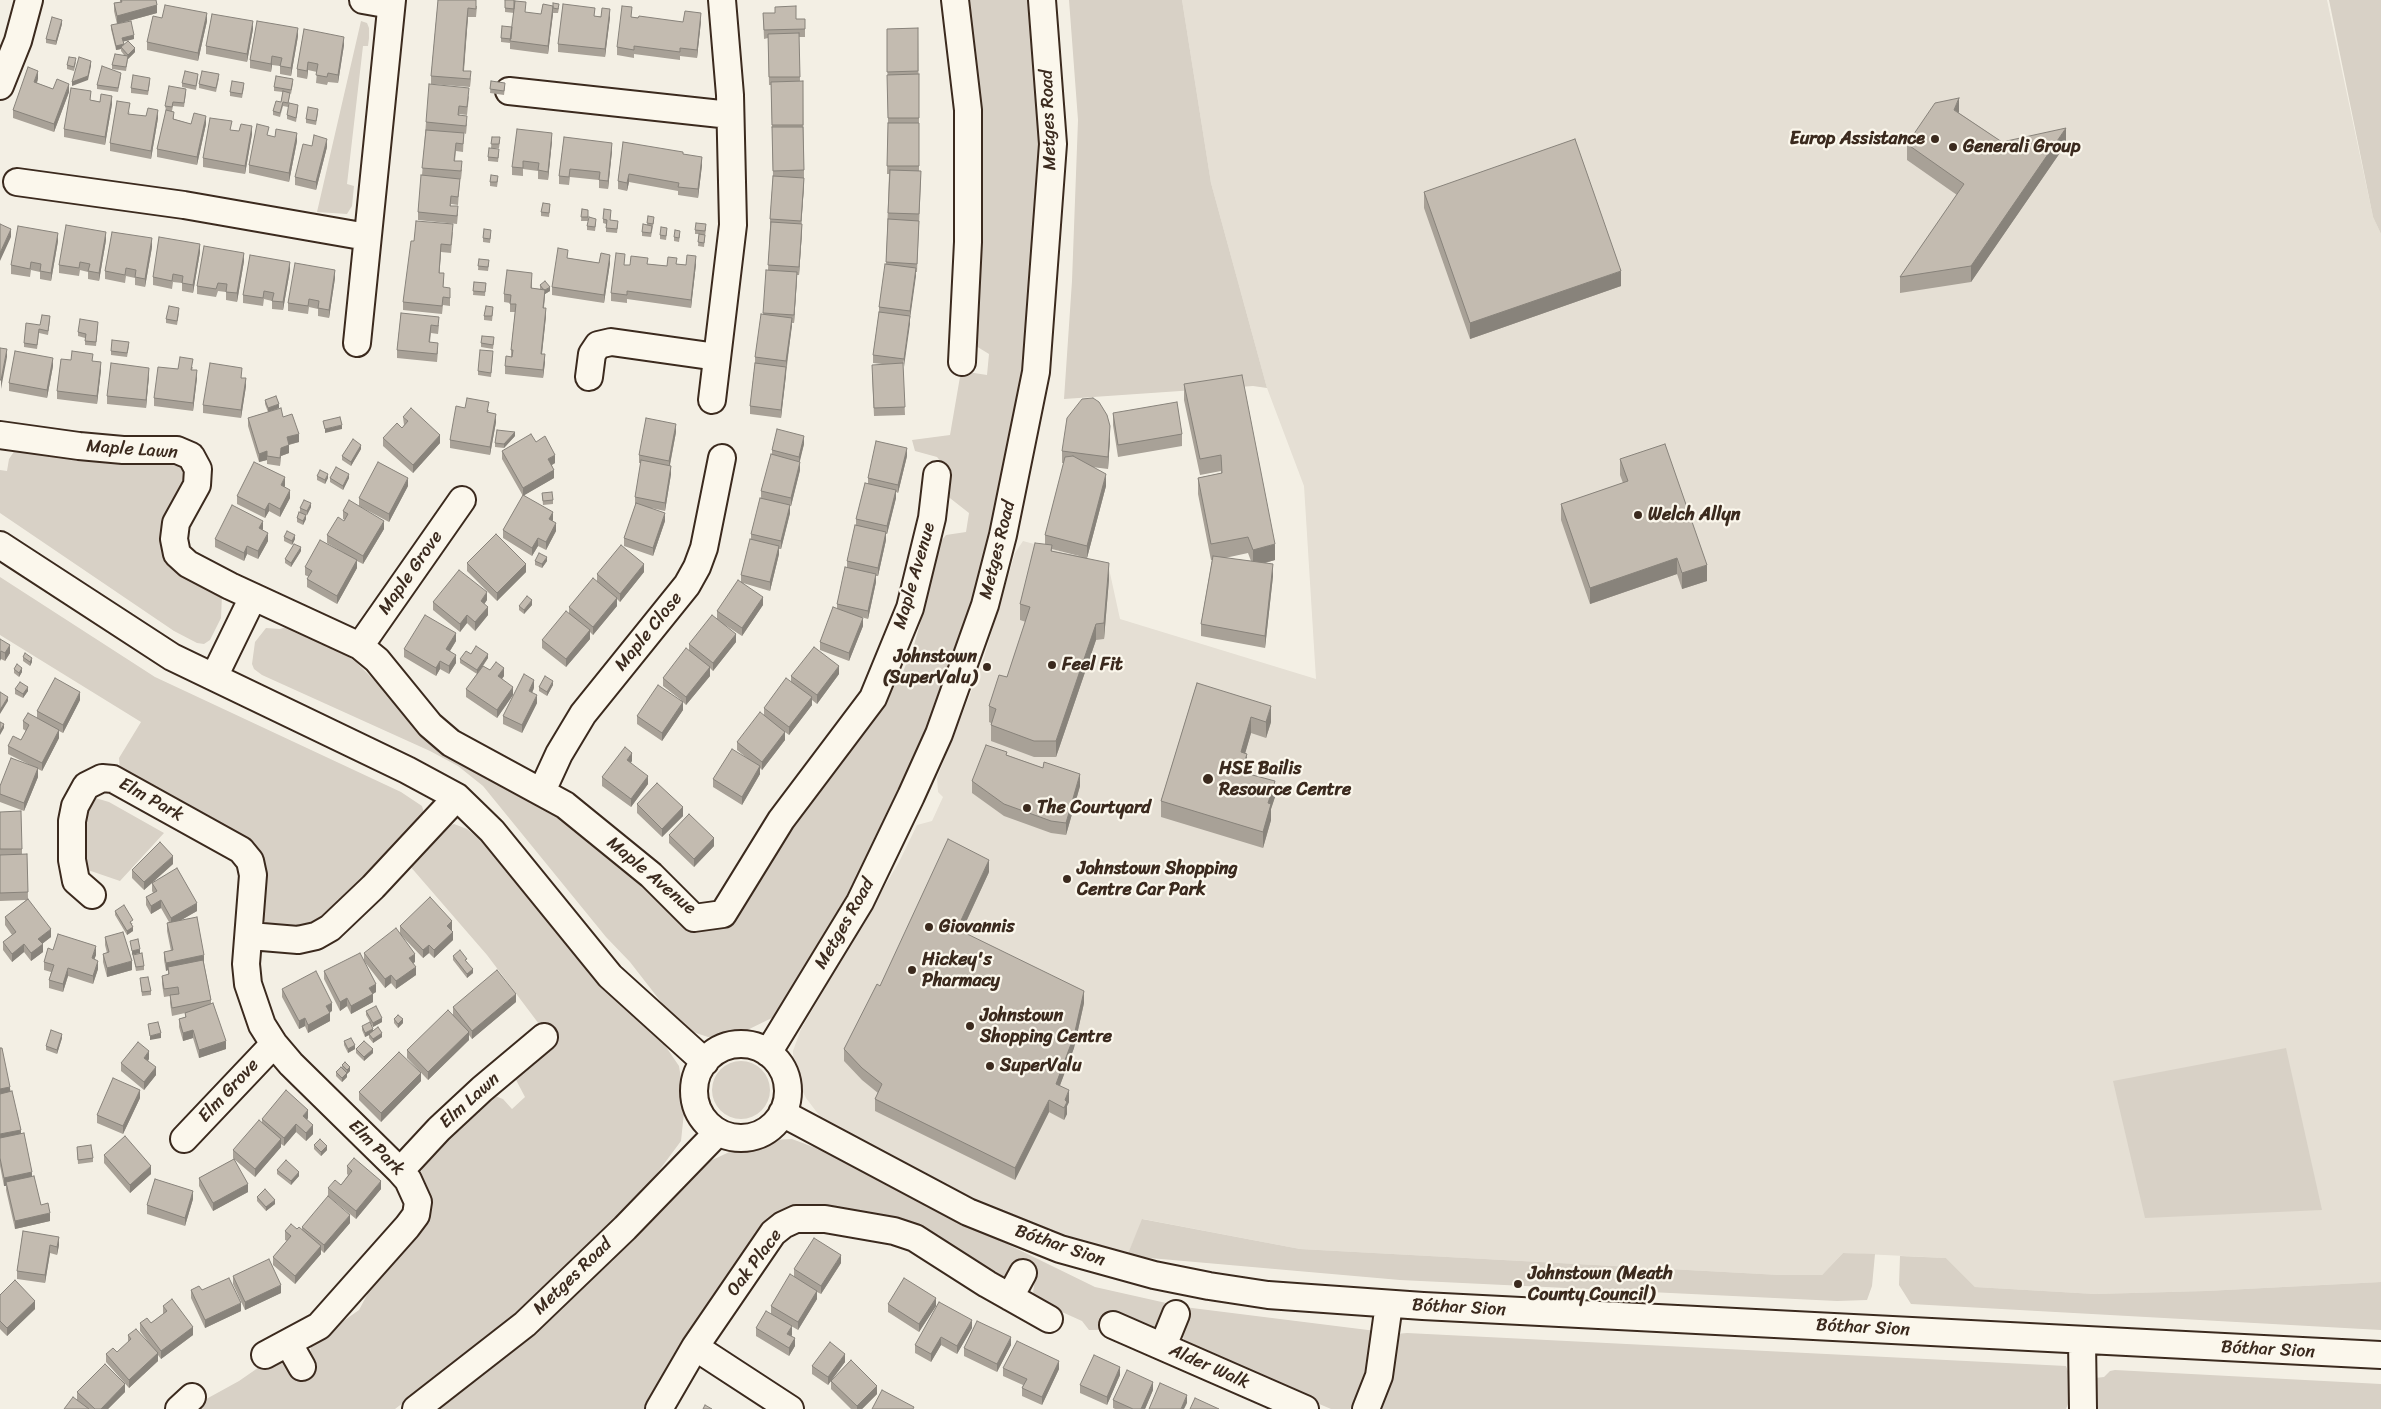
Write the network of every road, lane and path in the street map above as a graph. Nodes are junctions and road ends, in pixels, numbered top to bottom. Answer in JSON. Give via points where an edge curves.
{"nodes":[{"id":1,"x":29,"y":0,"type":"edge"},
{"id":2,"x":363,"y":0,"type":"edge"},
{"id":3,"x":722,"y":0,"type":"edge"},
{"id":4,"x":955,"y":0,"type":"edge"},
{"id":5,"x":1042,"y":0,"type":"edge"},
{"id":6,"x":391,"y":3,"type":"edge"},
{"id":7,"x":0,"y":86,"type":"edge"},
{"id":8,"x":509,"y":91,"type":"dead end"},
{"id":9,"x":730,"y":114,"type":"junction"},
{"id":10,"x":17,"y":182,"type":"dead end"},
{"id":11,"x":367,"y":237,"type":"junction"},
{"id":12,"x":357,"y":343,"type":"dead end"},
{"id":13,"x":717,"y":357,"type":"junction"},
{"id":14,"x":962,"y":362,"type":"dead end"},
{"id":15,"x":589,"y":377,"type":"dead end"},
{"id":16,"x":712,"y":400,"type":"dead end"},
{"id":17,"x":0,"y":435,"type":"edge"},
{"id":18,"x":722,"y":458,"type":"dead end"},
{"id":19,"x":937,"y":475,"type":"dead end"},
{"id":20,"x":462,"y":500,"type":"dead end"},
{"id":21,"x":0,"y":545,"type":"edge"},
{"id":22,"x":254,"y":596,"type":"junction"},
{"id":23,"x":360,"y":646,"type":"junction"},
{"id":24,"x":214,"y":677,"type":"junction"},
{"id":25,"x":542,"y":791,"type":"junction"},
{"id":26,"x":457,"y":797,"type":"junction"},
{"id":27,"x":92,"y":895,"type":"dead end"},
{"id":28,"x":250,"y":936,"type":"junction"},
{"id":29,"x":544,"y":1037,"type":"dead end"},
{"id":30,"x":274,"y":1044,"type":"junction"},
{"id":31,"x":768,"y":1053,"type":"junction"},
{"id":32,"x":704,"y":1062,"type":"junction"},
{"id":33,"x":782,"y":1114,"type":"junction"},
{"id":34,"x":718,"y":1132,"type":"junction"},
{"id":35,"x":184,"y":1139,"type":"dead end"},
{"id":36,"x":400,"y":1171,"type":"junction"},
{"id":37,"x":1023,"y":1273,"type":"dead end"},
{"id":38,"x":1010,"y":1297,"type":"junction"},
{"id":39,"x":1389,"y":1304,"type":"junction"},
{"id":40,"x":1176,"y":1314,"type":"dead end"},
{"id":41,"x":1049,"y":1319,"type":"dead end"},
{"id":42,"x":1113,"y":1325,"type":"dead end"},
{"id":43,"x":2082,"y":1341,"type":"junction"},
{"id":44,"x":289,"y":1344,"type":"junction"},
{"id":45,"x":1163,"y":1346,"type":"junction"},
{"id":46,"x":695,"y":1347,"type":"junction"},
{"id":47,"x":265,"y":1355,"type":"dead end"},
{"id":48,"x":2381,"y":1355,"type":"edge"},
{"id":49,"x":302,"y":1367,"type":"dead end"},
{"id":50,"x":416,"y":1409,"type":"edge"},
{"id":51,"x":659,"y":1409,"type":"edge"},
{"id":52,"x":790,"y":1409,"type":"edge"},
{"id":53,"x":1305,"y":1409,"type":"edge"},
{"id":54,"x":1366,"y":1409,"type":"edge"},
{"id":55,"x":2082,"y":1409,"type":"edge"}],
"edges":[{"from":1,"to":7,"type":"street","via":[[18,41]]},
{"from":2,"to":6,"type":"street"},
{"from":3,"to":9,"type":"street"},
{"from":4,"to":14,"type":"street","via":[[968,110],[968,242]]},
{"from":5,"to":31,"type":"street","name":"Metges Road","via":[[1053,144],[1036,372],[1004,536],[985,605],[939,734],[911,796],[860,902]]},
{"from":6,"to":11,"type":"street"},
{"from":8,"to":9,"type":"street"},
{"from":9,"to":13,"type":"street","via":[[733,225]]},
{"from":10,"to":11,"type":"street","via":[[184,205]]},
{"from":11,"to":12,"type":"street"},
{"from":13,"to":15,"type":"street","via":[[611,342],[598,345],[592,354]]},
{"from":13,"to":16,"type":"street"},
{"from":17,"to":22,"type":"street","name":"Maple Lawn","via":[[79,446],[176,450],[191,456],[198,469],[197,485],[176,523],[176,554],[188,564]]},
{"from":18,"to":25,"type":"street","name":"Maple Close","via":[[704,548],[697,567],[583,714]]},
{"from":19,"to":25,"type":"street","name":"Maple Avenue","via":[[932,518],[910,608],[873,698],[781,820],[723,914],[694,918],[650,875],[565,805]]},
{"from":20,"to":23,"type":"street","name":"Maple Grove"},
{"from":21,"to":24,"type":"street","via":[[172,657]]},
{"from":22,"to":23,"type":"street","name":"Maple Avenue"},
{"from":22,"to":24,"type":"street"},
{"from":23,"to":25,"type":"street","name":"Maple Avenue","via":[[377,660],[430,725],[452,743]]},
{"from":24,"to":26,"type":"street"},
{"from":26,"to":28,"type":"street","via":[[379,882],[330,928],[316,936],[298,940]]},
{"from":26,"to":32,"type":"street","via":[[492,831],[610,976]]},
{"from":27,"to":28,"type":"street","name":"Elm Park","via":[[76,881],[72,860],[72,821],[75,806],[86,786],[102,778],[113,778],[241,850],[250,861],[253,876]]},
{"from":28,"to":30,"type":"street","name":"Elm Park","via":[[246,964],[248,984],[262,1025]]},
{"from":29,"to":36,"type":"street","name":"Elm Lawn","via":[[439,1129]]},
{"from":30,"to":35,"type":"street","name":"Elm Grove"},
{"from":30,"to":36,"type":"street","name":"Elm Park"},
{"from":31,"to":32,"type":"street","via":[[755,1046],[737,1044],[722,1048]]},
{"from":31,"to":33,"type":"street","via":[[777,1061],[787,1081],[788,1092]]},
{"from":32,"to":34,"type":"street","via":[[695,1082],[695,1100],[701,1116]]},
{"from":33,"to":34,"type":"street","via":[[771,1128],[758,1135],[739,1138]]},
{"from":33,"to":39,"type":"street","name":"Bóthar Sion","via":[[968,1212],[1060,1248],[1154,1275],[1208,1286],[1268,1295]]},
{"from":34,"to":50,"type":"street","name":"Metges Road","via":[[525,1324]]},
{"from":36,"to":44,"type":"street","name":"Elm Park","via":[[418,1202],[416,1215],[336,1310],[319,1326]]},
{"from":37,"to":38,"type":"street"},
{"from":38,"to":41,"type":"street","name":"Oak Place"},
{"from":38,"to":46,"type":"street","name":"Oak Place","via":[[916,1238],[825,1219],[796,1219],[773,1233]]},
{"from":39,"to":43,"type":"street","name":"Bóthar Sion"},
{"from":39,"to":54,"type":"street","via":[[1379,1376]]},
{"from":40,"to":45,"type":"street"},
{"from":42,"to":45,"type":"street","name":"Alder Walk"},
{"from":43,"to":48,"type":"street","name":"Bóthar Sion"},
{"from":43,"to":55,"type":"street"},
{"from":44,"to":47,"type":"street","name":"Elm Park"},
{"from":44,"to":49,"type":"street"},
{"from":45,"to":53,"type":"street","name":"Alder Walk"},
{"from":46,"to":51,"type":"street","name":"Oak Place"},
{"from":46,"to":52,"type":"street"}]}
